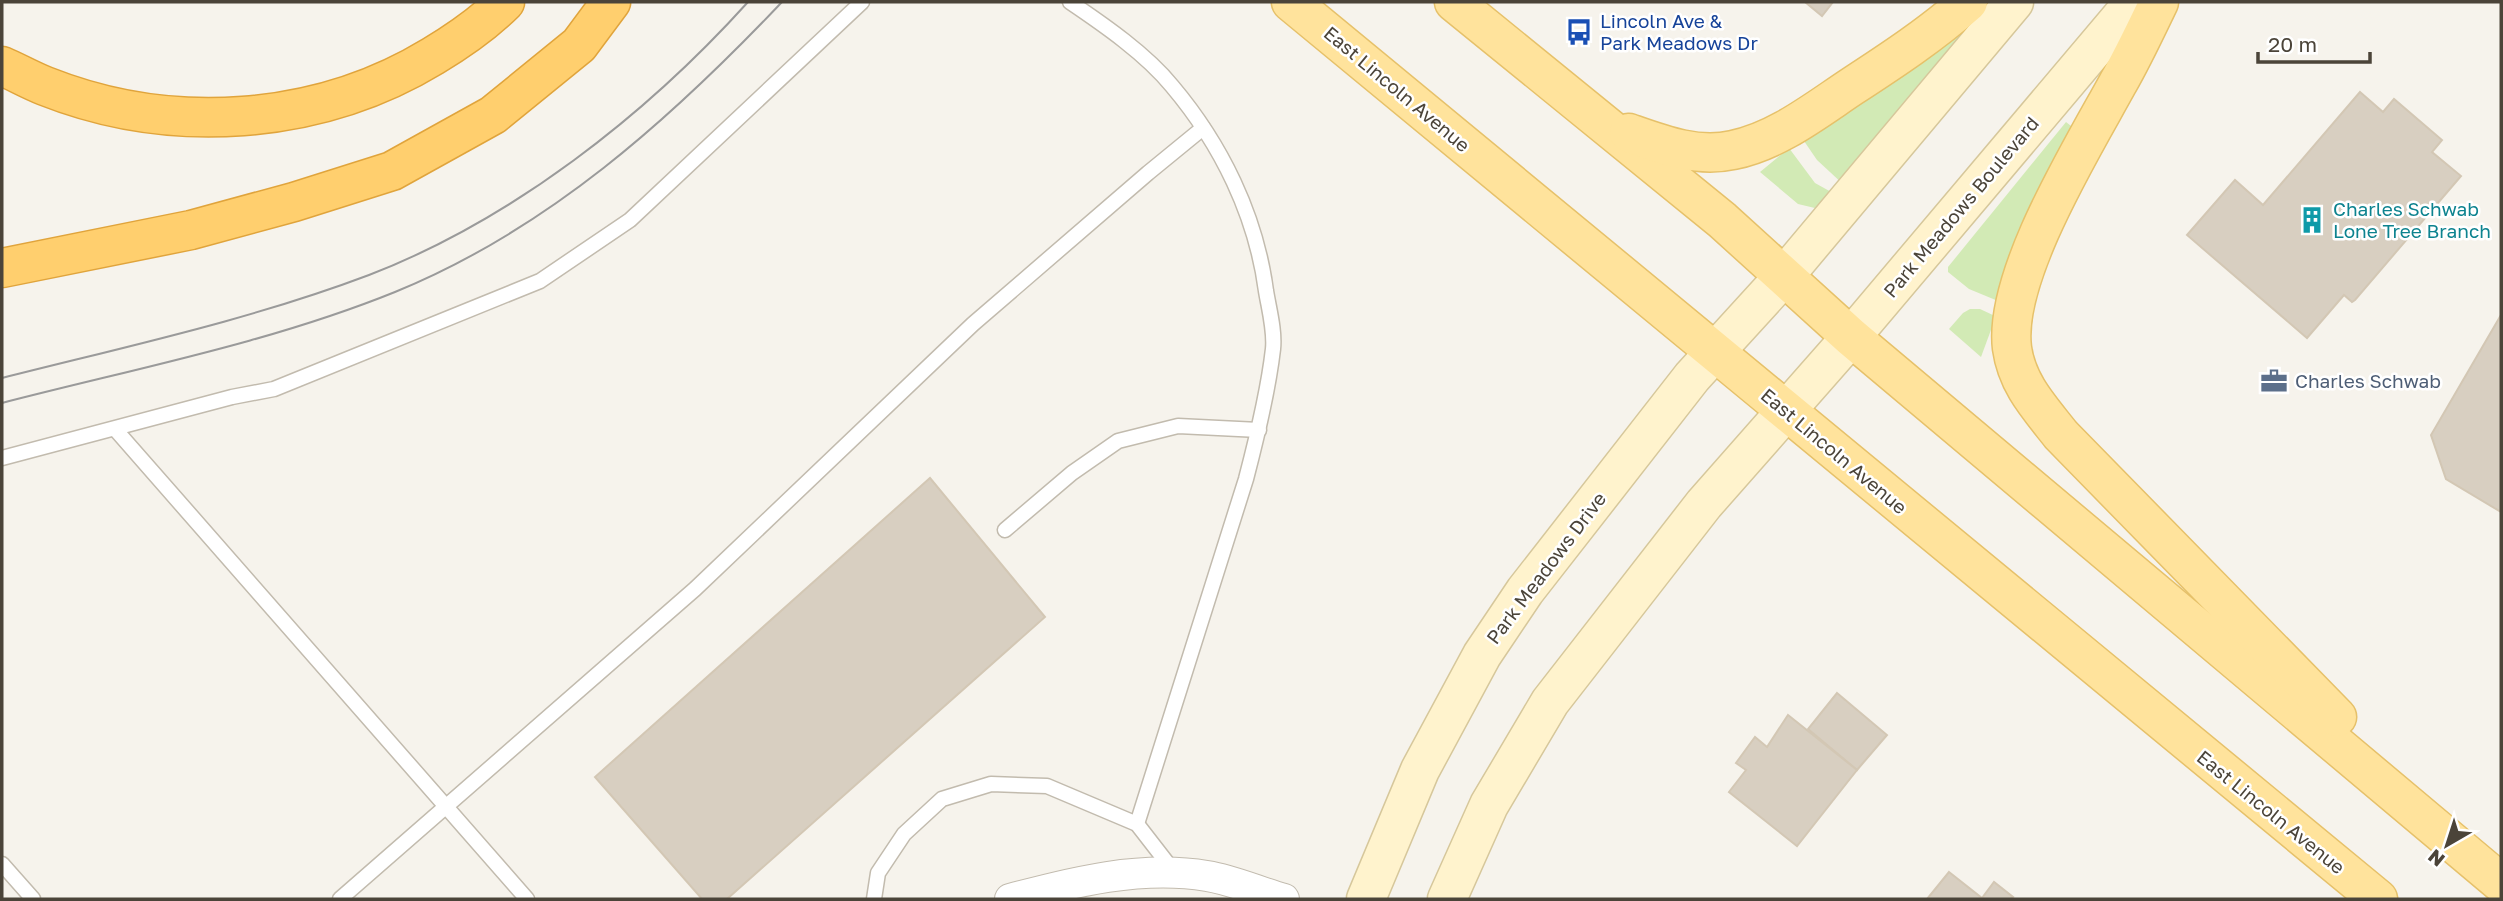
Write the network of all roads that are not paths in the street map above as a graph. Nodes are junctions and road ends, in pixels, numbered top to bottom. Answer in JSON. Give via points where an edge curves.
{"nodes":[{"id":1,"x":505,"y":2,"type":"edge"},
{"id":2,"x":611,"y":2,"type":"edge"},
{"id":3,"x":862,"y":2,"type":"edge"},
{"id":4,"x":1070,"y":2,"type":"edge"},
{"id":5,"x":1291,"y":2,"type":"edge"},
{"id":6,"x":1454,"y":2,"type":"edge"},
{"id":7,"x":1968,"y":2,"type":"edge"},
{"id":8,"x":2014,"y":2,"type":"edge"},
{"id":9,"x":2133,"y":2,"type":"edge"},
{"id":10,"x":2159,"y":2,"type":"edge"},
{"id":11,"x":2,"y":66,"type":"edge"},
{"id":12,"x":1606,"y":125,"type":"junction"},
{"id":13,"x":1203,"y":128,"type":"junction"},
{"id":14,"x":2,"y":268,"type":"edge"},
{"id":15,"x":1785,"y":275,"type":"junction"},
{"id":16,"x":1851,"y":337,"type":"junction"},
{"id":17,"x":1714,"y":351,"type":"junction"},
{"id":18,"x":1786,"y":410,"type":"junction"},
{"id":19,"x":115,"y":429,"type":"junction"},
{"id":20,"x":1259,"y":430,"type":"junction"},
{"id":21,"x":2,"y":458,"type":"edge"},
{"id":22,"x":1005,"y":530,"type":"dead end"},
{"id":23,"x":445,"y":807,"type":"junction"},
{"id":24,"x":1137,"y":824,"type":"junction"},
{"id":25,"x":2,"y":864,"type":"edge"},
{"id":26,"x":1176,"y":874,"type":"junction"},
{"id":27,"x":2501,"y":883,"type":"edge"},
{"id":28,"x":33,"y":899,"type":"edge"},
{"id":29,"x":340,"y":899,"type":"edge"},
{"id":30,"x":527,"y":899,"type":"edge"},
{"id":31,"x":874,"y":899,"type":"edge"},
{"id":32,"x":1010,"y":899,"type":"edge"},
{"id":33,"x":1284,"y":899,"type":"edge"},
{"id":34,"x":1366,"y":899,"type":"edge"},
{"id":35,"x":1447,"y":899,"type":"edge"},
{"id":36,"x":2378,"y":899,"type":"edge"}],
"edges":[{"from":1,"to":11,"type":"highway","via":[[412,69],[360,93],[296,111],[235,118],[166,116],[108,106],[45,86]]},
{"from":2,"to":14,"type":"highway","via":[[579,45],[493,115],[392,171],[191,230]]},
{"from":3,"to":19,"type":"lane","via":[[630,220],[540,281],[274,389]]},
{"from":4,"to":13,"type":"lane","via":[[1113,31],[1172,85]]},
{"from":5,"to":17,"type":"main road","name":"East Lincoln Avenue"},
{"from":6,"to":12,"type":"main road"},
{"from":7,"to":12,"type":"main road","via":[[1896,57],[1768,139],[1732,151],[1684,151]]},
{"from":8,"to":15,"type":"main road"},
{"from":9,"to":16,"type":"main road","name":"Park Meadows Boulevard"},
{"from":10,"to":27,"type":"main road","via":[[2056,200],[2024,272],[2012,319],[2012,349],[2025,390],[2080,454]]},
{"from":12,"to":15,"type":"main road"},
{"from":13,"to":20,"type":"lane","via":[[1248,211],[1263,268],[1273,346]]},
{"from":13,"to":23,"type":"lane","via":[[973,324],[695,589]]},
{"from":15,"to":16,"type":"main road"},
{"from":15,"to":17,"type":"main road","name":"Park Meadows Drive"},
{"from":16,"to":18,"type":"main road","name":"Park Meadows Boulevard"},
{"from":16,"to":27,"type":"main road"},
{"from":17,"to":18,"type":"main road","name":"East Lincoln Avenue"},
{"from":17,"to":34,"type":"main road","name":"Park Meadows Drive","via":[[1525,592],[1482,655],[1420,770]]},
{"from":18,"to":35,"type":"main road","via":[[1704,504],[1550,702],[1489,805]]},
{"from":18,"to":36,"type":"main road","name":"East Lincoln Avenue"},
{"from":19,"to":21,"type":"lane"},
{"from":19,"to":23,"type":"lane"},
{"from":20,"to":22,"type":"lane","via":[[1178,426],[1118,440]]},
{"from":20,"to":24,"type":"lane"},
{"from":23,"to":29,"type":"lane"},
{"from":23,"to":30,"type":"lane"},
{"from":24,"to":26,"type":"lane"},
{"from":24,"to":31,"type":"lane","via":[[1047,786],[991,784],[942,799],[904,834],[878,873]]},
{"from":25,"to":28,"type":"lane"},
{"from":26,"to":32,"type":"street","via":[[1143,872]]},
{"from":26,"to":33,"type":"street","via":[[1207,876]]}]}
